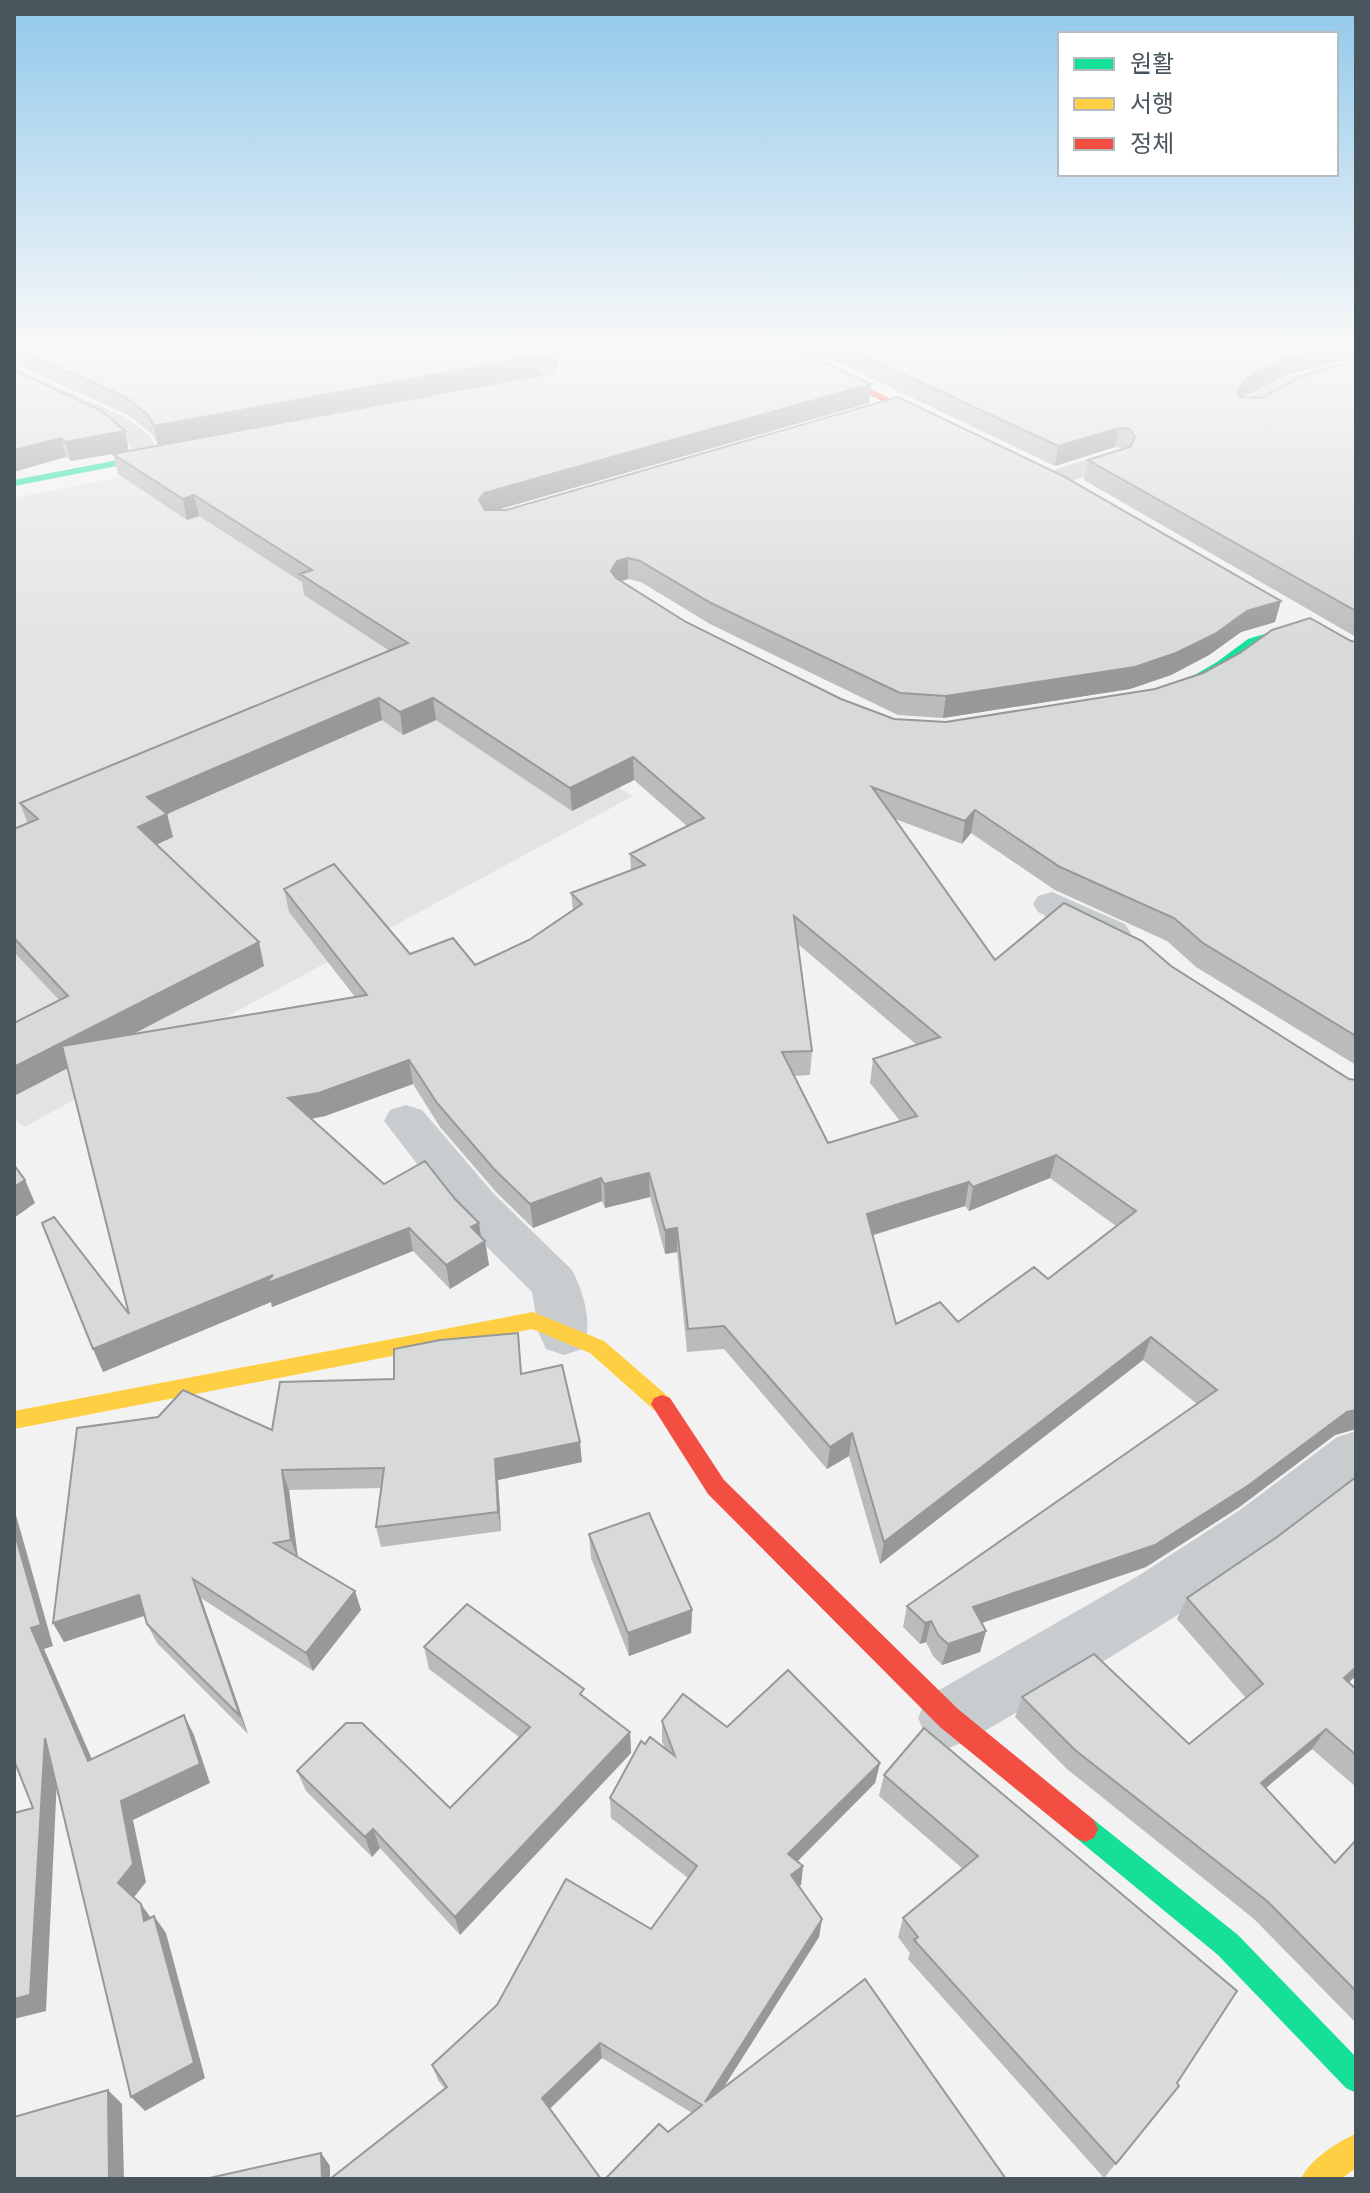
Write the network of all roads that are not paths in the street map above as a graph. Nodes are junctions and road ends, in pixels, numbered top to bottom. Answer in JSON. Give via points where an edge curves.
{"nodes":[{"id":1,"x":143,"y":446,"type":"edge"},
{"id":2,"x":194,"y":449,"type":"edge"},
{"id":3,"x":148,"y":457,"type":"junction"},
{"id":4,"x":1116,"y":458,"type":"edge"},
{"id":5,"x":1054,"y":479,"type":"edge"},
{"id":6,"x":14,"y":483,"type":"edge"},
{"id":7,"x":1281,"y":610,"type":"edge"},
{"id":8,"x":1161,"y":693,"type":"edge"},
{"id":9,"x":1052,"y":904,"type":"dead end"},
{"id":10,"x":1138,"y":946,"type":"edge"},
{"id":11,"x":406,"y":1121,"type":"dead end"},
{"id":12,"x":564,"y":1334,"type":"junction"},
{"id":13,"x":14,"y":1420,"type":"edge"},
{"id":14,"x":1356,"y":1454,"type":"edge"},
{"id":15,"x":949,"y":1718,"type":"junction"},
{"id":16,"x":1356,"y":2078,"type":"edge"},
{"id":17,"x":1356,"y":2149,"type":"edge"},
{"id":18,"x":1316,"y":2179,"type":"edge"}],
"edges":[{"from":1,"to":3,"type":"street"},
{"from":2,"to":3,"type":"street"},
{"from":3,"to":6,"type":"street"},
{"from":4,"to":5,"type":"street"},
{"from":7,"to":8,"type":"street","via":[[1313,628],[1253,642],[1222,665]]},
{"from":9,"to":10,"type":"street"},
{"from":11,"to":12,"type":"street","via":[[478,1208],[555,1284]]},
{"from":12,"to":13,"type":"street","via":[[533,1320]]},
{"from":12,"to":15,"type":"street","via":[[597,1347],[668,1410],[716,1487]]},
{"from":14,"to":15,"type":"street","via":[[1208,1564]]},
{"from":15,"to":16,"type":"street","via":[[1228,1945]]},
{"from":17,"to":18,"type":"street"}]}
